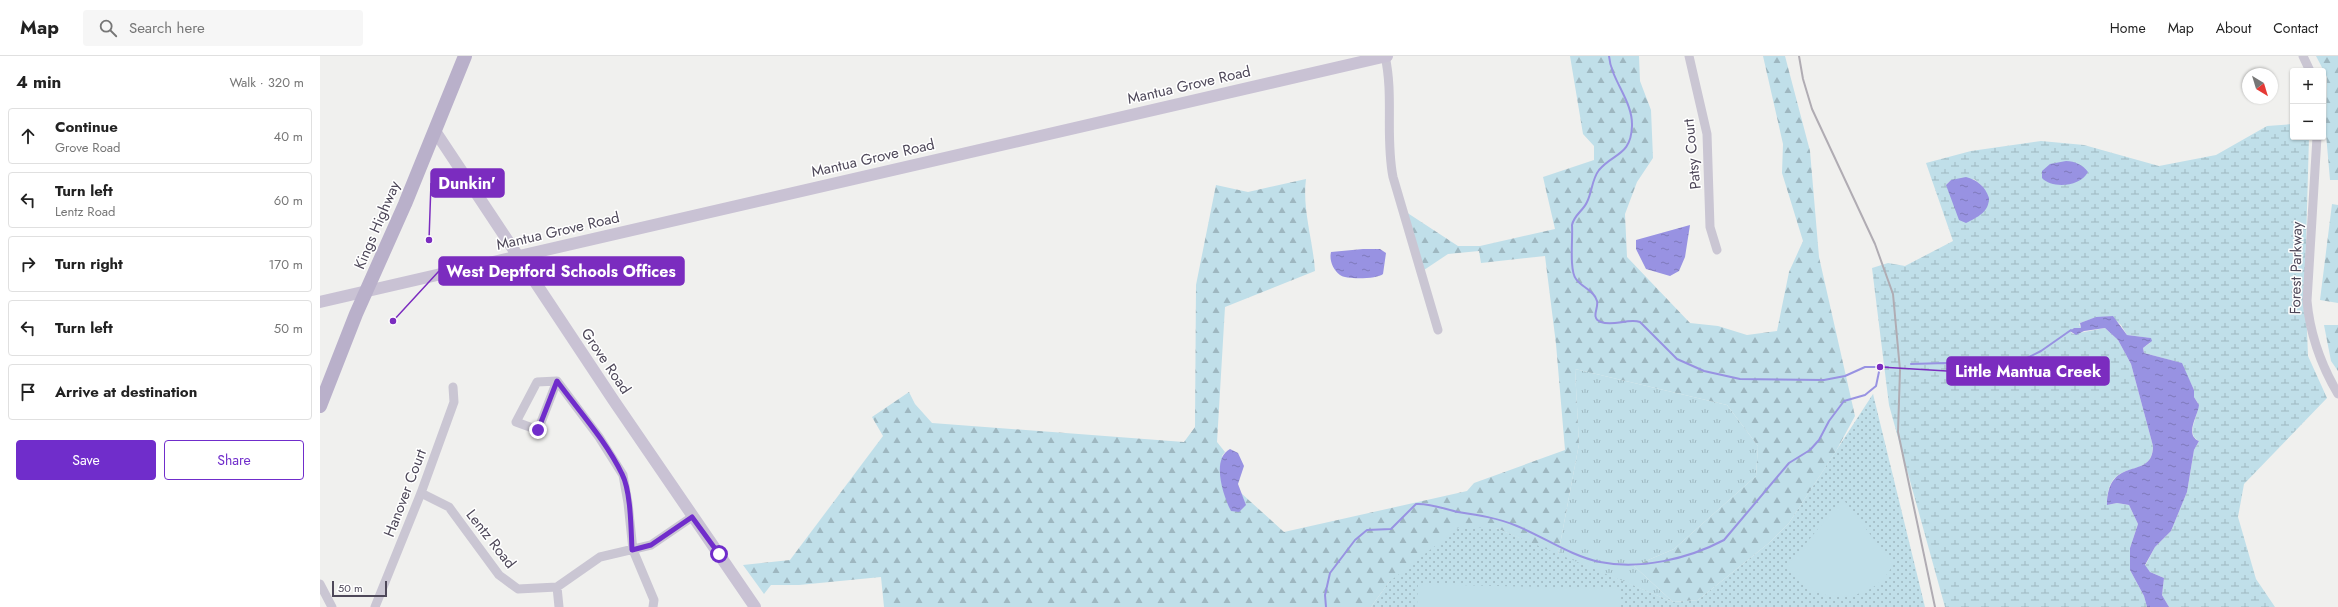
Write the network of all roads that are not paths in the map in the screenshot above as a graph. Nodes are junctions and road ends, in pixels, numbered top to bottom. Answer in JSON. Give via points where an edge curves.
{"nodes":[{"id":1,"x":464,"y":56,"type":"edge"},
{"id":2,"x":1386,"y":56,"type":"edge"},
{"id":3,"x":1689,"y":56,"type":"edge"},
{"id":4,"x":2302,"y":56,"type":"edge"},
{"id":5,"x":2308,"y":68,"type":"edge"},
{"id":6,"x":435,"y":130,"type":"junction"},
{"id":7,"x":2317,"y":140,"type":"edge"},
{"id":8,"x":1717,"y":250,"type":"dead end"},
{"id":9,"x":517,"y":256,"type":"junction"},
{"id":10,"x":367,"y":291,"type":"junction"},
{"id":11,"x":320,"y":302,"type":"edge"},
{"id":12,"x":1438,"y":330,"type":"dead end"},
{"id":13,"x":557,"y":381,"type":"junction"},
{"id":14,"x":453,"y":387,"type":"dead end"},
{"id":15,"x":2338,"y":394,"type":"edge"},
{"id":16,"x":320,"y":406,"type":"edge"},
{"id":17,"x":421,"y":493,"type":"junction"},
{"id":18,"x":692,"y":517,"type":"junction"},
{"id":19,"x":632,"y":550,"type":"junction"},
{"id":20,"x":320,"y":584,"type":"edge"},
{"id":21,"x":556,"y":587,"type":"junction"},
{"id":22,"x":332,"y":607,"type":"edge"},
{"id":23,"x":375,"y":607,"type":"edge"},
{"id":24,"x":559,"y":607,"type":"edge"},
{"id":25,"x":653,"y":607,"type":"edge"},
{"id":26,"x":755,"y":607,"type":"edge"}],
"edges":[{"from":1,"to":6,"type":"main road","name":"Kings Highway"},
{"from":2,"to":9,"type":"main road","name":"Mantua Grove Road"},
{"from":2,"to":12,"type":"street","via":[[1389,72],[1389,159],[1392,177]]},
{"from":3,"to":8,"type":"street","name":"Patsy Court","via":[[1707,134],[1710,227]]},
{"from":4,"to":5,"type":"street"},
{"from":6,"to":9,"type":"main road","name":"Grove Road"},
{"from":6,"to":10,"type":"main road","name":"Kings Highway"},
{"from":7,"to":15,"type":"street","name":"Forest Parkway","via":[[2312,198],[2309,325],[2326,375]]},
{"from":9,"to":10,"type":"main road","name":"Mantua Grove Road"},
{"from":9,"to":18,"type":"main road","name":"Grove Road"},
{"from":10,"to":11,"type":"main road","name":"Mantua Grove Road"},
{"from":10,"to":16,"type":"main road","name":"Kings Highway"},
{"from":13,"to":13,"type":"street","via":[[537,382],[516,422],[538,430]]},
{"from":13,"to":19,"type":"street","via":[[599,437],[623,475]]},
{"from":14,"to":17,"type":"street","name":"Hanover Court","via":[[454,402]]},
{"from":17,"to":21,"type":"street","name":"Lentz Road","via":[[449,507],[499,575],[518,589]]},
{"from":17,"to":23,"type":"street","name":"Hanover Court"},
{"from":18,"to":19,"type":"street","via":[[651,545]]},
{"from":18,"to":26,"type":"main road","name":"Grove Road"},
{"from":19,"to":21,"type":"street","via":[[600,557]]},
{"from":19,"to":25,"type":"street","via":[[654,600]]},
{"from":20,"to":22,"type":"street"},
{"from":21,"to":24,"type":"street"}]}
